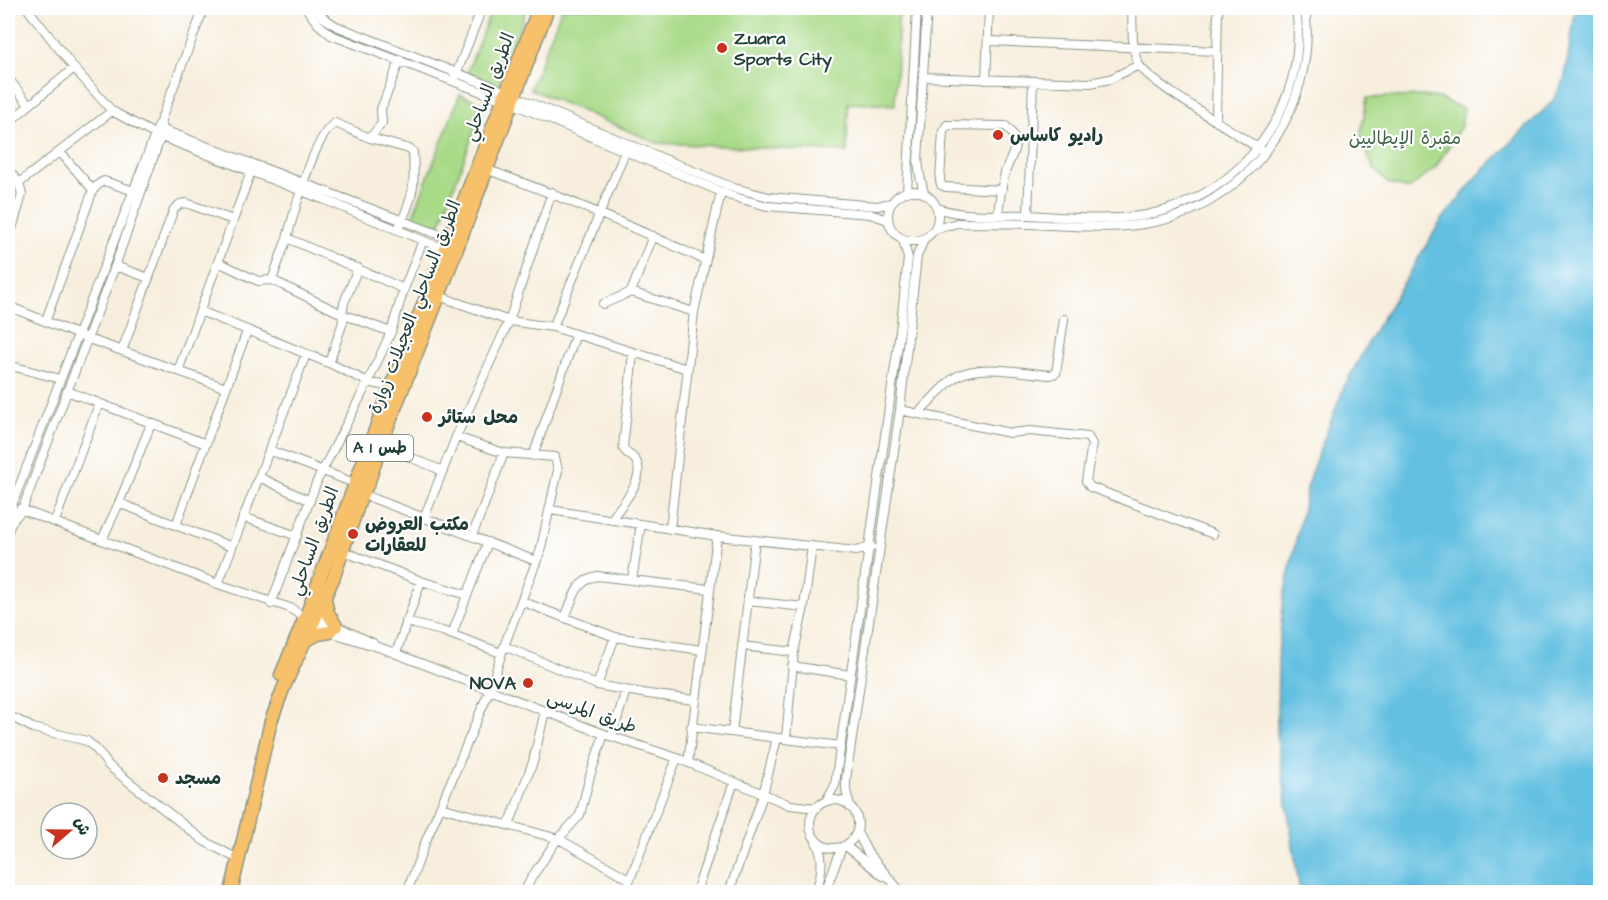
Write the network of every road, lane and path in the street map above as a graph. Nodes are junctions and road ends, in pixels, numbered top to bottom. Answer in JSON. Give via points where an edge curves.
{"nodes":[{"id":1,"x":27,"y":8,"type":"edge"},
{"id":2,"x":204,"y":8,"type":"edge"},
{"id":3,"x":306,"y":8,"type":"edge"},
{"id":4,"x":316,"y":8,"type":"edge"},
{"id":5,"x":482,"y":8,"type":"edge"},
{"id":6,"x":539,"y":8,"type":"edge"},
{"id":7,"x":548,"y":8,"type":"edge"},
{"id":8,"x":917,"y":8,"type":"edge"},
{"id":9,"x":927,"y":8,"type":"edge"},
{"id":10,"x":989,"y":8,"type":"edge"},
{"id":11,"x":1132,"y":8,"type":"edge"},
{"id":12,"x":1218,"y":8,"type":"edge"},
{"id":13,"x":1296,"y":8,"type":"edge"},
{"id":14,"x":1305,"y":8,"type":"edge"},
{"id":15,"x":988,"y":41,"type":"junction"},
{"id":16,"x":1134,"y":47,"type":"junction"},
{"id":17,"x":1217,"y":51,"type":"junction"},
{"id":18,"x":392,"y":52,"type":"junction"},
{"id":19,"x":400,"y":60,"type":"junction"},
{"id":20,"x":1139,"y":65,"type":"junction"},
{"id":21,"x":75,"y":68,"type":"junction"},
{"id":22,"x":457,"y":73,"type":"junction"},
{"id":23,"x":923,"y":77,"type":"junction"},
{"id":24,"x":8,"y":78,"type":"edge"},
{"id":25,"x":986,"y":80,"type":"junction"},
{"id":26,"x":454,"y":81,"type":"junction"},
{"id":27,"x":1033,"y":82,"type":"junction"},
{"id":28,"x":509,"y":98,"type":"junction"},
{"id":29,"x":29,"y":105,"type":"junction"},
{"id":30,"x":112,"y":111,"type":"junction"},
{"id":31,"x":1216,"y":119,"type":"junction"},
{"id":32,"x":8,"y":123,"type":"edge"},
{"id":33,"x":157,"y":130,"type":"junction"},
{"id":34,"x":370,"y":138,"type":"junction"},
{"id":35,"x":627,"y":147,"type":"junction"},
{"id":36,"x":1258,"y":148,"type":"junction"},
{"id":37,"x":60,"y":152,"type":"junction"},
{"id":38,"x":1266,"y":153,"type":"junction"},
{"id":39,"x":252,"y":168,"type":"junction"},
{"id":40,"x":8,"y":169,"type":"edge"},
{"id":41,"x":488,"y":170,"type":"junction"},
{"id":42,"x":13,"y":179,"type":"edge"},
{"id":43,"x":303,"y":187,"type":"junction"},
{"id":44,"x":93,"y":190,"type":"junction"},
{"id":45,"x":1002,"y":190,"type":"junction"},
{"id":46,"x":134,"y":191,"type":"junction"},
{"id":47,"x":552,"y":192,"type":"junction"},
{"id":48,"x":721,"y":192,"type":"junction"},
{"id":49,"x":908,"y":192,"type":"junction"},
{"id":50,"x":924,"y":193,"type":"junction"},
{"id":51,"x":327,"y":196,"type":"junction"},
{"id":52,"x":759,"y":199,"type":"junction"},
{"id":53,"x":891,"y":203,"type":"junction"},
{"id":54,"x":938,"y":208,"type":"junction"},
{"id":55,"x":600,"y":212,"type":"junction"},
{"id":56,"x":998,"y":214,"type":"junction"},
{"id":57,"x":1028,"y":215,"type":"junction"},
{"id":58,"x":233,"y":220,"type":"junction"},
{"id":59,"x":402,"y":220,"type":"junction"},
{"id":60,"x":888,"y":220,"type":"junction"},
{"id":61,"x":1114,"y":222,"type":"junction"},
{"id":62,"x":398,"y":229,"type":"junction"},
{"id":63,"x":936,"y":229,"type":"junction"},
{"id":64,"x":653,"y":236,"type":"junction"},
{"id":65,"x":287,"y":238,"type":"junction"},
{"id":66,"x":423,"y":240,"type":"junction"},
{"id":67,"x":903,"y":240,"type":"junction"},
{"id":68,"x":924,"y":240,"type":"junction"},
{"id":69,"x":8,"y":242,"type":"edge"},
{"id":70,"x":446,"y":243,"type":"junction"},
{"id":71,"x":705,"y":260,"type":"junction"},
{"id":72,"x":218,"y":262,"type":"junction"},
{"id":73,"x":115,"y":266,"type":"junction"},
{"id":74,"x":358,"y":268,"type":"junction"},
{"id":75,"x":149,"y":278,"type":"junction"},
{"id":76,"x":272,"y":280,"type":"junction"},
{"id":77,"x":404,"y":289,"type":"junction"},
{"id":78,"x":632,"y":292,"type":"junction"},
{"id":79,"x":440,"y":296,"type":"junction"},
{"id":80,"x":603,"y":304,"type":"dead end"},
{"id":81,"x":8,"y":306,"type":"edge"},
{"id":82,"x":200,"y":311,"type":"junction"},
{"id":83,"x":694,"y":312,"type":"junction"},
{"id":84,"x":342,"y":315,"type":"junction"},
{"id":85,"x":1064,"y":319,"type":"dead end"},
{"id":86,"x":46,"y":320,"type":"junction"},
{"id":87,"x":509,"y":321,"type":"junction"},
{"id":88,"x":553,"y":327,"type":"junction"},
{"id":89,"x":247,"y":331,"type":"junction"},
{"id":90,"x":391,"y":332,"type":"junction"},
{"id":91,"x":576,"y":334,"type":"junction"},
{"id":92,"x":82,"y":336,"type":"junction"},
{"id":93,"x":122,"y":351,"type":"junction"},
{"id":94,"x":633,"y":353,"type":"junction"},
{"id":95,"x":306,"y":354,"type":"junction"},
{"id":96,"x":329,"y":363,"type":"junction"},
{"id":97,"x":8,"y":365,"type":"edge"},
{"id":98,"x":687,"y":369,"type":"junction"},
{"id":99,"x":178,"y":370,"type":"junction"},
{"id":100,"x":60,"y":379,"type":"junction"},
{"id":101,"x":368,"y":382,"type":"junction"},
{"id":102,"x":391,"y":387,"type":"junction"},
{"id":103,"x":226,"y":388,"type":"junction"},
{"id":104,"x":67,"y":391,"type":"junction"},
{"id":105,"x":99,"y":404,"type":"junction"},
{"id":106,"x":900,"y":411,"type":"junction"},
{"id":107,"x":917,"y":414,"type":"junction"},
{"id":108,"x":151,"y":424,"type":"junction"},
{"id":109,"x":456,"y":437,"type":"junction"},
{"id":110,"x":206,"y":444,"type":"junction"},
{"id":111,"x":381,"y":445,"type":"junction"},
{"id":112,"x":269,"y":450,"type":"junction"},
{"id":113,"x":504,"y":453,"type":"junction"},
{"id":114,"x":533,"y":456,"type":"junction"},
{"id":115,"x":323,"y":471,"type":"junction"},
{"id":116,"x":443,"y":471,"type":"junction"},
{"id":117,"x":259,"y":477,"type":"junction"},
{"id":118,"x":354,"y":483,"type":"junction"},
{"id":119,"x":362,"y":494,"type":"junction"},
{"id":120,"x":310,"y":501,"type":"junction"},
{"id":121,"x":119,"y":503,"type":"junction"},
{"id":122,"x":10,"y":504,"type":"edge"},
{"id":123,"x":22,"y":510,"type":"junction"},
{"id":124,"x":550,"y":510,"type":"junction"},
{"id":125,"x":243,"y":517,"type":"junction"},
{"id":126,"x":424,"y":518,"type":"junction"},
{"id":127,"x":611,"y":520,"type":"junction"},
{"id":128,"x":12,"y":521,"type":"junction"},
{"id":129,"x":55,"y":521,"type":"junction"},
{"id":130,"x":641,"y":524,"type":"junction"},
{"id":131,"x":176,"y":525,"type":"junction"},
{"id":132,"x":670,"y":529,"type":"junction"},
{"id":133,"x":8,"y":531,"type":"edge"},
{"id":134,"x":1213,"y":534,"type":"dead end"},
{"id":135,"x":297,"y":536,"type":"junction"},
{"id":136,"x":472,"y":536,"type":"junction"},
{"id":137,"x":717,"y":536,"type":"junction"},
{"id":138,"x":102,"y":540,"type":"junction"},
{"id":139,"x":755,"y":540,"type":"junction"},
{"id":140,"x":488,"y":542,"type":"junction"},
{"id":141,"x":812,"y":546,"type":"junction"},
{"id":142,"x":232,"y":548,"type":"junction"},
{"id":143,"x":869,"y":548,"type":"junction"},
{"id":144,"x":880,"y":548,"type":"junction"},
{"id":145,"x":342,"y":551,"type":"junction"},
{"id":146,"x":536,"y":561,"type":"junction"},
{"id":147,"x":632,"y":580,"type":"junction"},
{"id":148,"x":421,"y":581,"type":"junction"},
{"id":149,"x":218,"y":584,"type":"junction"},
{"id":150,"x":710,"y":589,"type":"junction"},
{"id":151,"x":467,"y":595,"type":"junction"},
{"id":152,"x":325,"y":599,"type":"junction"},
{"id":153,"x":748,"y":601,"type":"junction"},
{"id":154,"x":521,"y":602,"type":"junction"},
{"id":155,"x":272,"y":604,"type":"junction"},
{"id":156,"x":804,"y":606,"type":"junction"},
{"id":157,"x":310,"y":618,"type":"junction"},
{"id":158,"x":565,"y":618,"type":"junction"},
{"id":159,"x":406,"y":622,"type":"junction"},
{"id":160,"x":333,"y":629,"type":"junction"},
{"id":161,"x":452,"y":634,"type":"junction"},
{"id":162,"x":615,"y":637,"type":"junction"},
{"id":163,"x":305,"y":641,"type":"junction"},
{"id":164,"x":742,"y":646,"type":"junction"},
{"id":165,"x":503,"y":649,"type":"junction"},
{"id":166,"x":701,"y":650,"type":"junction"},
{"id":167,"x":794,"y":652,"type":"junction"},
{"id":168,"x":396,"y":653,"type":"junction"},
{"id":169,"x":792,"y":666,"type":"junction"},
{"id":170,"x":850,"y":675,"type":"junction"},
{"id":171,"x":597,"y":685,"type":"junction"},
{"id":172,"x":490,"y":689,"type":"junction"},
{"id":173,"x":626,"y":690,"type":"junction"},
{"id":174,"x":694,"y":700,"type":"junction"},
{"id":175,"x":545,"y":711,"type":"junction"},
{"id":176,"x":8,"y":715,"type":"edge"},
{"id":177,"x":691,"y":727,"type":"junction"},
{"id":178,"x":732,"y":732,"type":"junction"},
{"id":179,"x":608,"y":735,"type":"junction"},
{"id":180,"x":777,"y":738,"type":"junction"},
{"id":181,"x":786,"y":738,"type":"junction"},
{"id":182,"x":841,"y":746,"type":"junction"},
{"id":183,"x":677,"y":758,"type":"junction"},
{"id":184,"x":688,"y":763,"type":"junction"},
{"id":185,"x":734,"y":782,"type":"junction"},
{"id":186,"x":763,"y":795,"type":"junction"},
{"id":187,"x":826,"y":801,"type":"junction"},
{"id":188,"x":790,"y":805,"type":"junction"},
{"id":189,"x":440,"y":807,"type":"junction"},
{"id":190,"x":850,"y":807,"type":"junction"},
{"id":191,"x":816,"y":808,"type":"junction"},
{"id":192,"x":810,"y":823,"type":"junction"},
{"id":193,"x":509,"y":825,"type":"junction"},
{"id":194,"x":857,"y":831,"type":"junction"},
{"id":195,"x":559,"y":839,"type":"junction"},
{"id":196,"x":815,"y":841,"type":"junction"},
{"id":197,"x":844,"y":847,"type":"junction"},
{"id":198,"x":234,"y":857,"type":"junction"},
{"id":199,"x":629,"y":879,"type":"junction"},
{"id":200,"x":226,"y":892,"type":"edge"},
{"id":201,"x":231,"y":892,"type":"edge"},
{"id":202,"x":407,"y":892,"type":"edge"},
{"id":203,"x":524,"y":892,"type":"edge"},
{"id":204,"x":625,"y":892,"type":"edge"},
{"id":205,"x":696,"y":892,"type":"edge"},
{"id":206,"x":729,"y":892,"type":"edge"},
{"id":207,"x":816,"y":892,"type":"edge"},
{"id":208,"x":825,"y":892,"type":"edge"},
{"id":209,"x":901,"y":892,"type":"edge"}],
"edges":[{"from":1,"to":21,"type":"street"},
{"from":2,"to":33,"type":"street"},
{"from":3,"to":18,"type":"street","via":[[331,35]]},
{"from":4,"to":18,"type":"street","via":[[336,26]]},
{"from":5,"to":22,"type":"street"},
{"from":6,"to":28,"type":"highway","name":"الطريق الساحلي","number":"A 1 طس"},
{"from":7,"to":28,"type":"highway","name":"الطريق الساحلي العجيلات زوارة","number":"A 1 طس"},
{"from":8,"to":49,"type":"street"},
{"from":9,"to":23,"type":"street"},
{"from":10,"to":15,"type":"street"},
{"from":11,"to":16,"type":"street"},
{"from":12,"to":17,"type":"street"},
{"from":13,"to":36,"type":"street","via":[[1297,65],[1277,120]]},
{"from":14,"to":38,"type":"street","via":[[1307,47],[1300,87],[1285,124]]},
{"from":15,"to":16,"type":"street"},
{"from":15,"to":25,"type":"street"},
{"from":16,"to":17,"type":"street"},
{"from":16,"to":20,"type":"street"},
{"from":17,"to":31,"type":"street"},
{"from":18,"to":19,"type":"street"},
{"from":18,"to":22,"type":"street"},
{"from":19,"to":26,"type":"street"},
{"from":19,"to":34,"type":"street","via":[[381,109],[382,123]]},
{"from":20,"to":27,"type":"street","via":[[1100,82]]},
{"from":20,"to":31,"type":"street"},
{"from":21,"to":29,"type":"street"},
{"from":21,"to":30,"type":"street"},
{"from":22,"to":26,"type":"street"},
{"from":22,"to":28,"type":"street"},
{"from":23,"to":25,"type":"street"},
{"from":23,"to":50,"type":"street","via":[[918,160]]},
{"from":24,"to":29,"type":"street"},
{"from":25,"to":27,"type":"street"},
{"from":26,"to":28,"type":"street"},
{"from":27,"to":57,"type":"street"},
{"from":28,"to":35,"type":"street"},
{"from":28,"to":41,"type":"highway","name":"الطريق الساحلي العجيلات زوارة","number":"A 1 طس"},
{"from":28,"to":70,"type":"highway","name":"الطريق الساحلي","number":"A 1 طس"},
{"from":29,"to":32,"type":"street"},
{"from":30,"to":33,"type":"street"},
{"from":30,"to":37,"type":"street"},
{"from":31,"to":36,"type":"street"},
{"from":33,"to":39,"type":"street"},
{"from":33,"to":46,"type":"street"},
{"from":33,"to":73,"type":"street"},
{"from":34,"to":43,"type":"street","via":[[333,123],[322,137]]},
{"from":34,"to":59,"type":"street","via":[[413,152],[412,194]]},
{"from":35,"to":48,"type":"street"},
{"from":35,"to":52,"type":"street"},
{"from":35,"to":55,"type":"street"},
{"from":36,"to":38,"type":"street"},
{"from":36,"to":61,"type":"street","via":[[1232,175],[1191,200]]},
{"from":37,"to":42,"type":"street"},
{"from":37,"to":44,"type":"street"},
{"from":38,"to":61,"type":"street","via":[[1224,193],[1195,208],[1144,224]]},
{"from":39,"to":43,"type":"street"},
{"from":39,"to":58,"type":"street"},
{"from":40,"to":42,"type":"street"},
{"from":41,"to":47,"type":"street"},
{"from":41,"to":79,"type":"highway","name":"الطريق الساحلي العجيلات زوارة","number":"A 1 طس"},
{"from":42,"to":69,"type":"street","via":[[21,203]]},
{"from":43,"to":51,"type":"street"},
{"from":43,"to":65,"type":"street"},
{"from":44,"to":46,"type":"street","via":[[104,182]]},
{"from":44,"to":86,"type":"street"},
{"from":45,"to":45,"type":"street","via":[[1006,169],[1015,154],[1010,130],[1006,126],[947,125],[943,131],[941,185]]},
{"from":45,"to":56,"type":"street"},
{"from":46,"to":92,"type":"street"},
{"from":47,"to":55,"type":"street"},
{"from":47,"to":87,"type":"street"},
{"from":48,"to":52,"type":"street"},
{"from":48,"to":71,"type":"street"},
{"from":49,"to":50,"type":"street"},
{"from":49,"to":53,"type":"street"},
{"from":50,"to":54,"type":"street"},
{"from":51,"to":59,"type":"street"},
{"from":51,"to":62,"type":"street"},
{"from":52,"to":53,"type":"street","via":[[877,206]]},
{"from":52,"to":60,"type":"street","via":[[870,214]]},
{"from":53,"to":60,"type":"street"},
{"from":54,"to":56,"type":"street"},
{"from":54,"to":63,"type":"street"},
{"from":55,"to":64,"type":"street"},
{"from":55,"to":88,"type":"street"},
{"from":56,"to":57,"type":"street"},
{"from":57,"to":61,"type":"street"},
{"from":58,"to":72,"type":"street"},
{"from":58,"to":75,"type":"street","via":[[193,204],[180,204],[174,209]]},
{"from":59,"to":62,"type":"street"},
{"from":59,"to":70,"type":"street"},
{"from":60,"to":67,"type":"street"},
{"from":61,"to":63,"type":"street","via":[[957,222]]},
{"from":62,"to":66,"type":"street"},
{"from":63,"to":68,"type":"street"},
{"from":64,"to":71,"type":"street"},
{"from":64,"to":78,"type":"street"},
{"from":65,"to":74,"type":"street"},
{"from":65,"to":76,"type":"street"},
{"from":66,"to":70,"type":"street"},
{"from":66,"to":77,"type":"street"},
{"from":67,"to":68,"type":"street"},
{"from":67,"to":143,"type":"street","via":[[908,258],[904,301]]},
{"from":68,"to":106,"type":"street","via":[[916,262]]},
{"from":70,"to":102,"type":"highway","name":"الطريق الساحلي","number":"A 1 طس"},
{"from":71,"to":83,"type":"street"},
{"from":72,"to":76,"type":"street","via":[[258,281]]},
{"from":72,"to":82,"type":"street"},
{"from":73,"to":75,"type":"street"},
{"from":73,"to":92,"type":"street"},
{"from":74,"to":77,"type":"street"},
{"from":74,"to":84,"type":"street"},
{"from":75,"to":93,"type":"street"},
{"from":76,"to":84,"type":"street"},
{"from":77,"to":90,"type":"street"},
{"from":78,"to":80,"type":"street"},
{"from":78,"to":83,"type":"street"},
{"from":79,"to":87,"type":"street"},
{"from":79,"to":111,"type":"highway","name":"الطريق الساحلي العجيلات زوارة","number":"A 1 طس"},
{"from":81,"to":86,"type":"street"},
{"from":82,"to":89,"type":"street"},
{"from":82,"to":99,"type":"street"},
{"from":83,"to":98,"type":"street"},
{"from":84,"to":90,"type":"street"},
{"from":84,"to":96,"type":"street","via":[[344,322]]},
{"from":85,"to":107,"type":"street","via":[[1056,373],[987,369],[972,372],[955,378]]},
{"from":86,"to":92,"type":"street"},
{"from":87,"to":88,"type":"street"},
{"from":87,"to":109,"type":"street"},
{"from":88,"to":91,"type":"street"},
{"from":89,"to":95,"type":"street"},
{"from":89,"to":103,"type":"street"},
{"from":90,"to":101,"type":"street"},
{"from":91,"to":94,"type":"street"},
{"from":91,"to":114,"type":"street"},
{"from":92,"to":93,"type":"street"},
{"from":92,"to":100,"type":"street"},
{"from":92,"to":104,"type":"street"},
{"from":93,"to":99,"type":"street"},
{"from":94,"to":98,"type":"street"},
{"from":94,"to":127,"type":"street","via":[[623,448],[636,461],[638,469],[634,489]]},
{"from":95,"to":96,"type":"street"},
{"from":95,"to":112,"type":"street"},
{"from":96,"to":101,"type":"street"},
{"from":97,"to":100,"type":"street"},
{"from":98,"to":132,"type":"street"},
{"from":99,"to":103,"type":"street"},
{"from":100,"to":122,"type":"street"},
{"from":101,"to":102,"type":"street"},
{"from":101,"to":115,"type":"street"},
{"from":102,"to":118,"type":"highway","name":"الطريق الساحلي","number":"A 1 طس"},
{"from":103,"to":110,"type":"street"},
{"from":104,"to":105,"type":"street"},
{"from":104,"to":123,"type":"street"},
{"from":105,"to":108,"type":"street"},
{"from":105,"to":129,"type":"street"},
{"from":106,"to":107,"type":"street"},
{"from":106,"to":144,"type":"street"},
{"from":107,"to":134,"type":"street","via":[[1010,433],[1030,431],[1088,437],[1092,444],[1086,481],[1090,487]]},
{"from":108,"to":110,"type":"street"},
{"from":108,"to":121,"type":"street"},
{"from":109,"to":113,"type":"street"},
{"from":109,"to":116,"type":"street"},
{"from":110,"to":131,"type":"street"},
{"from":111,"to":116,"type":"street"},
{"from":111,"to":119,"type":"highway","name":"الطريق الساحلي العجيلات زوارة","number":"A 1 طس"},
{"from":112,"to":115,"type":"street"},
{"from":112,"to":117,"type":"street"},
{"from":113,"to":114,"type":"street"},
{"from":113,"to":136,"type":"street"},
{"from":114,"to":124,"type":"street","via":[[555,457],[558,462]]},
{"from":115,"to":118,"type":"street"},
{"from":115,"to":120,"type":"street"},
{"from":116,"to":126,"type":"street"},
{"from":117,"to":120,"type":"street"},
{"from":117,"to":125,"type":"street"},
{"from":118,"to":157,"type":"highway","name":"الطريق الساحلي","number":"A 1 طس"},
{"from":119,"to":126,"type":"street"},
{"from":119,"to":145,"type":"highway","name":"الطريق الساحلي العجيلات زوارة","number":"A 1 طس"},
{"from":120,"to":135,"type":"street"},
{"from":121,"to":131,"type":"street"},
{"from":121,"to":138,"type":"street"},
{"from":122,"to":123,"type":"street","name":"طريق المرسى"},
{"from":122,"to":128,"type":"street"},
{"from":123,"to":128,"type":"street"},
{"from":123,"to":129,"type":"street","name":"طريق المرسى"},
{"from":124,"to":127,"type":"street"},
{"from":124,"to":146,"type":"street"},
{"from":125,"to":135,"type":"street"},
{"from":125,"to":142,"type":"street"},
{"from":126,"to":136,"type":"street"},
{"from":127,"to":130,"type":"street"},
{"from":128,"to":133,"type":"street"},
{"from":129,"to":138,"type":"street","name":"طريق المرسى"},
{"from":130,"to":132,"type":"street"},
{"from":130,"to":147,"type":"street"},
{"from":131,"to":142,"type":"street"},
{"from":132,"to":137,"type":"street"},
{"from":135,"to":155,"type":"street"},
{"from":136,"to":140,"type":"street"},
{"from":137,"to":139,"type":"street"},
{"from":137,"to":150,"type":"street"},
{"from":138,"to":149,"type":"street","name":"طريق المرسى"},
{"from":139,"to":141,"type":"street"},
{"from":139,"to":153,"type":"street"},
{"from":140,"to":146,"type":"street"},
{"from":140,"to":151,"type":"street"},
{"from":141,"to":143,"type":"street","via":[[860,551]]},
{"from":141,"to":156,"type":"street"},
{"from":142,"to":149,"type":"street"},
{"from":143,"to":144,"type":"street"},
{"from":143,"to":170,"type":"street"},
{"from":144,"to":190,"type":"street","via":[[846,779]]},
{"from":145,"to":148,"type":"street"},
{"from":145,"to":152,"type":"highway","name":"الطريق الساحلي العجيلات زوارة","number":"A 1 طس"},
{"from":146,"to":154,"type":"street"},
{"from":147,"to":150,"type":"street"},
{"from":147,"to":158,"type":"street","via":[[597,576],[585,579]]},
{"from":148,"to":151,"type":"street"},
{"from":148,"to":159,"type":"street"},
{"from":149,"to":155,"type":"street","name":"طريق المرسى"},
{"from":150,"to":166,"type":"street"},
{"from":151,"to":161,"type":"street"},
{"from":152,"to":157,"type":"highway","name":"الطريق الساحلي العجيلات زوارة","number":"A 1 طس"},
{"from":152,"to":160,"type":"highway"},
{"from":153,"to":156,"type":"street"},
{"from":153,"to":164,"type":"street"},
{"from":154,"to":158,"type":"street"},
{"from":154,"to":165,"type":"street"},
{"from":155,"to":157,"type":"street","name":"طريق المرسى"},
{"from":156,"to":167,"type":"street"},
{"from":157,"to":160,"type":"street","name":"طريق المرسى"},
{"from":157,"to":163,"type":"highway","name":"الطريق الساحلي العجيلات زوارة","number":"A 1 طس"},
{"from":157,"to":198,"type":"highway","name":"الطريق الساحلي","number":"A 1 طس","via":[[288,656],[256,755]]},
{"from":158,"to":162,"type":"street"},
{"from":159,"to":161,"type":"street"},
{"from":159,"to":168,"type":"street"},
{"from":160,"to":163,"type":"highway"},
{"from":160,"to":168,"type":"street","name":"طريق المرسى"},
{"from":161,"to":165,"type":"street"},
{"from":162,"to":166,"type":"street"},
{"from":162,"to":171,"type":"street"},
{"from":163,"to":201,"type":"highway","name":"الطريق الساحلي العجيلات زوارة","number":"A 1 طس","via":[[271,721]]},
{"from":164,"to":167,"type":"street"},
{"from":164,"to":178,"type":"street"},
{"from":165,"to":171,"type":"street"},
{"from":165,"to":172,"type":"street"},
{"from":166,"to":174,"type":"street"},
{"from":167,"to":169,"type":"street"},
{"from":168,"to":172,"type":"street","name":"طريق المرسى"},
{"from":169,"to":170,"type":"street"},
{"from":169,"to":181,"type":"street"},
{"from":170,"to":182,"type":"street"},
{"from":171,"to":173,"type":"street"},
{"from":172,"to":175,"type":"street","name":"طريق المرسى"},
{"from":172,"to":189,"type":"street"},
{"from":173,"to":174,"type":"street"},
{"from":173,"to":179,"type":"street"},
{"from":174,"to":177,"type":"street"},
{"from":175,"to":179,"type":"street","name":"طريق المرسى"},
{"from":175,"to":193,"type":"street","via":[[533,762]]},
{"from":176,"to":198,"type":"street","via":[[33,728],[87,741],[126,780],[204,841]]},
{"from":177,"to":178,"type":"street"},
{"from":177,"to":184,"type":"street"},
{"from":178,"to":180,"type":"street"},
{"from":179,"to":183,"type":"street","name":"طريق المرسى"},
{"from":179,"to":195,"type":"street","via":[[590,776],[580,815]]},
{"from":180,"to":181,"type":"street"},
{"from":180,"to":186,"type":"street"},
{"from":181,"to":182,"type":"street"},
{"from":182,"to":187,"type":"street","via":[[835,785]]},
{"from":183,"to":184,"type":"street","name":"طريق المرسى"},
{"from":183,"to":199,"type":"street"},
{"from":184,"to":185,"type":"street","name":"طريق المرسى"},
{"from":185,"to":186,"type":"street","name":"طريق المرسى"},
{"from":185,"to":205,"type":"street"},
{"from":186,"to":188,"type":"street","name":"طريق المرسى"},
{"from":186,"to":206,"type":"street"},
{"from":187,"to":190,"type":"street","via":[[843,802]]},
{"from":187,"to":191,"type":"street"},
{"from":188,"to":191,"type":"street","name":"طريق المرسى"},
{"from":188,"to":192,"type":"street","name":"طريق المرسى"},
{"from":189,"to":193,"type":"street"},
{"from":189,"to":202,"type":"street"},
{"from":190,"to":194,"type":"street","via":[[857,818]]},
{"from":191,"to":192,"type":"street"},
{"from":192,"to":196,"type":"street"},
{"from":193,"to":195,"type":"street"},
{"from":194,"to":197,"type":"street"},
{"from":194,"to":209,"type":"street","via":[[868,853]]},
{"from":195,"to":199,"type":"street"},
{"from":195,"to":203,"type":"street"},
{"from":196,"to":197,"type":"street","via":[[823,847]]},
{"from":196,"to":207,"type":"street","via":[[821,854],[821,878]]},
{"from":197,"to":208,"type":"street"},
{"from":197,"to":209,"type":"street"},
{"from":198,"to":200,"type":"highway","name":"الطريق الساحلي","number":"A 1 طس"},
{"from":199,"to":204,"type":"street"}]}
